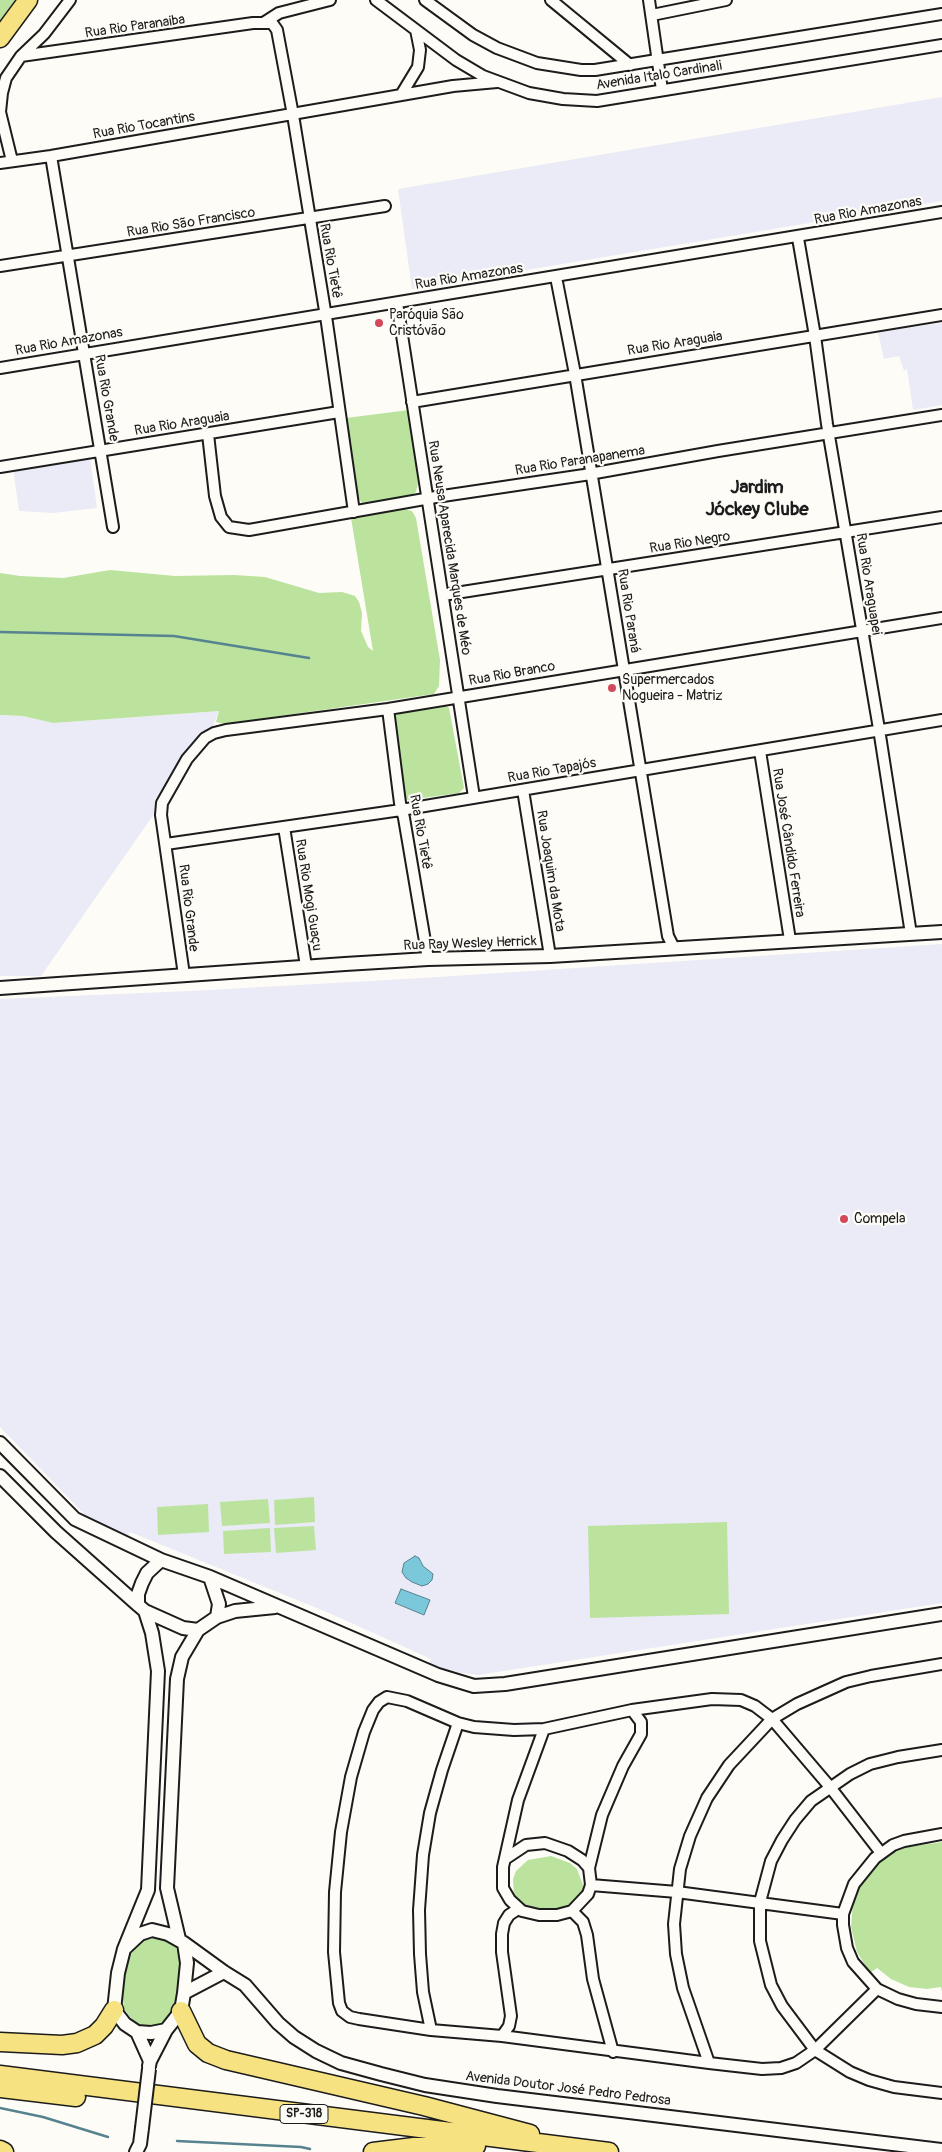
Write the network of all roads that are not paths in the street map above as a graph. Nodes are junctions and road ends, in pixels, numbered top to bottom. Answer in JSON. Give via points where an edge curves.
{"nodes":[{"id":1,"x":28,"y":0,"type":"edge"},
{"id":2,"x":70,"y":0,"type":"edge"},
{"id":3,"x":298,"y":0,"type":"edge"},
{"id":4,"x":330,"y":0,"type":"edge"},
{"id":5,"x":376,"y":0,"type":"edge"},
{"id":6,"x":425,"y":0,"type":"edge"},
{"id":7,"x":550,"y":0,"type":"edge"},
{"id":8,"x":649,"y":0,"type":"edge"},
{"id":9,"x":724,"y":0,"type":"edge"},
{"id":10,"x":292,"y":10,"type":"junction"},
{"id":11,"x":942,"y":14,"type":"edge"},
{"id":12,"x":652,"y":15,"type":"junction"},
{"id":13,"x":265,"y":22,"type":"junction"},
{"id":14,"x":416,"y":30,"type":"junction"},
{"id":15,"x":0,"y":38,"type":"edge"},
{"id":16,"x":942,"y":45,"type":"edge"},
{"id":17,"x":21,"y":56,"type":"junction"},
{"id":18,"x":658,"y":60,"type":"junction"},
{"id":19,"x":630,"y":65,"type":"junction"},
{"id":20,"x":498,"y":82,"type":"junction"},
{"id":21,"x":662,"y":90,"type":"junction"},
{"id":22,"x":401,"y":95,"type":"junction"},
{"id":23,"x":292,"y":114,"type":"junction"},
{"id":24,"x":51,"y":156,"type":"junction"},
{"id":25,"x":12,"y":161,"type":"junction"},
{"id":26,"x":0,"y":162,"type":"edge"},
{"id":27,"x":386,"y":206,"type":"dead end"},
{"id":28,"x":942,"y":212,"type":"edge"},
{"id":29,"x":308,"y":218,"type":"junction"},
{"id":30,"x":798,"y":238,"type":"junction"},
{"id":31,"x":67,"y":256,"type":"junction"},
{"id":32,"x":0,"y":266,"type":"edge"},
{"id":33,"x":556,"y":278,"type":"junction"},
{"id":34,"x":396,"y":303,"type":"junction"},
{"id":35,"x":325,"y":314,"type":"junction"},
{"id":36,"x":942,"y":315,"type":"edge"},
{"id":37,"x":816,"y":336,"type":"junction"},
{"id":38,"x":84,"y":354,"type":"junction"},
{"id":39,"x":0,"y":368,"type":"edge"},
{"id":40,"x":576,"y":374,"type":"junction"},
{"id":41,"x":412,"y":402,"type":"junction"},
{"id":42,"x":339,"y":412,"type":"junction"},
{"id":43,"x":942,"y":415,"type":"edge"},
{"id":44,"x":208,"y":434,"type":"junction"},
{"id":45,"x":828,"y":434,"type":"junction"},
{"id":46,"x":102,"y":450,"type":"junction"},
{"id":47,"x":0,"y":468,"type":"edge"},
{"id":48,"x":592,"y":474,"type":"junction"},
{"id":49,"x":427,"y":499,"type":"junction"},
{"id":50,"x":354,"y":512,"type":"junction"},
{"id":51,"x":942,"y":516,"type":"edge"},
{"id":52,"x":114,"y":527,"type":"dead end"},
{"id":53,"x":846,"y":532,"type":"junction"},
{"id":54,"x":608,"y":570,"type":"junction"},
{"id":55,"x":443,"y":595,"type":"junction"},
{"id":56,"x":942,"y":618,"type":"edge"},
{"id":57,"x":862,"y":631,"type":"junction"},
{"id":58,"x":623,"y":670,"type":"junction"},
{"id":59,"x":458,"y":697,"type":"junction"},
{"id":60,"x":388,"y":709,"type":"junction"},
{"id":61,"x":942,"y":720,"type":"edge"},
{"id":62,"x":879,"y":729,"type":"junction"},
{"id":63,"x":760,"y":751,"type":"junction"},
{"id":64,"x":640,"y":769,"type":"junction"},
{"id":65,"x":523,"y":790,"type":"junction"},
{"id":66,"x":474,"y":797,"type":"junction"},
{"id":67,"x":401,"y":810,"type":"junction"},
{"id":68,"x":284,"y":827,"type":"junction"},
{"id":69,"x":166,"y":844,"type":"junction"},
{"id":70,"x":942,"y":932,"type":"edge"},
{"id":71,"x":911,"y":934,"type":"junction"},
{"id":72,"x":790,"y":940,"type":"junction"},
{"id":73,"x":674,"y":948,"type":"junction"},
{"id":74,"x":550,"y":956,"type":"junction"},
{"id":75,"x":428,"y":959,"type":"junction"},
{"id":76,"x":306,"y":966,"type":"junction"},
{"id":77,"x":184,"y":975,"type":"junction"},
{"id":78,"x":0,"y":988,"type":"edge"},
{"id":79,"x":0,"y":1442,"type":"edge"},
{"id":80,"x":0,"y":1476,"type":"edge"},
{"id":81,"x":160,"y":1560,"type":"junction"},
{"id":82,"x":210,"y":1577,"type":"junction"},
{"id":83,"x":277,"y":1607,"type":"junction"},
{"id":84,"x":142,"y":1608,"type":"junction"},
{"id":85,"x":942,"y":1614,"type":"edge"},
{"id":86,"x":217,"y":1617,"type":"junction"},
{"id":87,"x":198,"y":1630,"type":"junction"},
{"id":88,"x":942,"y":1664,"type":"edge"},
{"id":89,"x":632,"y":1710,"type":"junction"},
{"id":90,"x":772,"y":1718,"type":"junction"},
{"id":91,"x":458,"y":1723,"type":"junction"},
{"id":92,"x":544,"y":1729,"type":"junction"},
{"id":93,"x":942,"y":1750,"type":"edge"},
{"id":94,"x":830,"y":1787,"type":"junction"},
{"id":95,"x":942,"y":1834,"type":"edge"},
{"id":96,"x":881,"y":1853,"type":"junction"},
{"id":97,"x":505,"y":1859,"type":"junction"},
{"id":98,"x":589,"y":1868,"type":"junction"},
{"id":99,"x":591,"y":1885,"type":"junction"},
{"id":100,"x":677,"y":1892,"type":"junction"},
{"id":101,"x":760,"y":1902,"type":"junction"},
{"id":102,"x":518,"y":1909,"type":"junction"},
{"id":103,"x":572,"y":1911,"type":"junction"},
{"id":104,"x":843,"y":1914,"type":"junction"},
{"id":105,"x":182,"y":1941,"type":"junction"},
{"id":106,"x":124,"y":1949,"type":"junction"},
{"id":107,"x":224,"y":1972,"type":"junction"},
{"id":108,"x":877,"y":1989,"type":"junction"},
{"id":109,"x":184,"y":1993,"type":"junction"},
{"id":110,"x":942,"y":2007,"type":"edge"},
{"id":111,"x":114,"y":2010,"type":"junction"},
{"id":112,"x":181,"y":2011,"type":"junction"},
{"id":113,"x":166,"y":2030,"type":"junction"},
{"id":114,"x":432,"y":2030,"type":"junction"},
{"id":115,"x":137,"y":2032,"type":"junction"},
{"id":116,"x":502,"y":2036,"type":"junction"},
{"id":117,"x":0,"y":2042,"type":"edge"},
{"id":118,"x":815,"y":2050,"type":"junction"},
{"id":119,"x":613,"y":2052,"type":"junction"},
{"id":120,"x":709,"y":2064,"type":"junction"},
{"id":121,"x":150,"y":2065,"type":"junction"},
{"id":122,"x":0,"y":2075,"type":"edge"},
{"id":123,"x":0,"y":2088,"type":"edge"},
{"id":124,"x":942,"y":2093,"type":"edge"},
{"id":125,"x":476,"y":2146,"type":"junction"},
{"id":126,"x":140,"y":2149,"type":"edge"},
{"id":127,"x":0,"y":2150,"type":"edge"},
{"id":128,"x":942,"y":2150,"type":"edge"},
{"id":129,"x":602,"y":2151,"type":"edge"},
{"id":130,"x":4,"y":2152,"type":"edge"},
{"id":131,"x":373,"y":2152,"type":"edge"},
{"id":132,"x":529,"y":2152,"type":"edge"}],
"edges":[{"from":1,"to":15,"type":"highway"},
{"from":2,"to":17,"type":"street","via":[[44,34]]},
{"from":3,"to":10,"type":"street"},
{"from":4,"to":10,"type":"street","name":"Rua Rio Paranaiba"},
{"from":5,"to":14,"type":"street","name":"Avenida Italo Cardinali"},
{"from":6,"to":19,"type":"street","name":"Avenida Italo Cardinali","via":[[485,42],[522,59],[581,70]]},
{"from":7,"to":19,"type":"street"},
{"from":8,"to":12,"type":"street"},
{"from":9,"to":12,"type":"street"},
{"from":10,"to":13,"type":"street","name":"Rua Rio Paranaiba","via":[[279,13]]},
{"from":11,"to":18,"type":"street","name":"Avenida Italo Cardinali"},
{"from":12,"to":18,"type":"street"},
{"from":13,"to":17,"type":"street","name":"Rua Rio Paranaiba"},
{"from":13,"to":23,"type":"street","name":"Rua Rio Tietê","via":[[272,23],[277,30]]},
{"from":14,"to":20,"type":"street","name":"Avenida Italo Cardinali","via":[[456,60]]},
{"from":14,"to":22,"type":"street","via":[[420,50],[418,66]]},
{"from":16,"to":21,"type":"street","name":"Avenida Italo Cardinali"},
{"from":17,"to":25,"type":"street","via":[[6,78],[0,112]]},
{"from":18,"to":19,"type":"street","name":"Avenida Italo Cardinali"},
{"from":18,"to":21,"type":"street"},
{"from":20,"to":21,"type":"street","name":"Avenida Italo Cardinali","via":[[529,93],[597,101]]},
{"from":20,"to":22,"type":"street","name":"Rua Rio Tocantins"},
{"from":22,"to":23,"type":"street","name":"Rua Rio Tocantins"},
{"from":23,"to":24,"type":"street","name":"Rua Rio Tocantins"},
{"from":23,"to":29,"type":"street","name":"Rua Rio Tietê"},
{"from":24,"to":25,"type":"street","name":"Rua Rio Tocantins"},
{"from":24,"to":31,"type":"street","name":"Rua Rio Grande"},
{"from":25,"to":26,"type":"street","name":"Rua Rio Tocantins"},
{"from":27,"to":29,"type":"street","name":"Rua Rio São Francisco"},
{"from":28,"to":30,"type":"street","name":"Rua Rio Amazonas"},
{"from":29,"to":31,"type":"street","name":"Rua Rio São Francisco"},
{"from":29,"to":35,"type":"street","name":"Rua Rio Tietê"},
{"from":30,"to":33,"type":"street","name":"Rua Rio Amazonas"},
{"from":30,"to":37,"type":"street","name":"Rua Rio Araguapei"},
{"from":31,"to":32,"type":"street","name":"Rua Rio São Francisco"},
{"from":31,"to":38,"type":"street","name":"Rua Rio Grande"},
{"from":33,"to":34,"type":"street","name":"Rua Rio Amazonas"},
{"from":33,"to":40,"type":"street","name":"Rua Rio Paraná"},
{"from":34,"to":35,"type":"street","name":"Rua Rio Amazonas"},
{"from":34,"to":41,"type":"street","name":"Rua Neusa Aparecida Marques de Méo"},
{"from":35,"to":38,"type":"street","name":"Rua Rio Amazonas"},
{"from":35,"to":42,"type":"street","name":"Rua Rio Tietê"},
{"from":36,"to":37,"type":"street","name":"Rua Rio Araguaia"},
{"from":37,"to":40,"type":"street","name":"Rua Rio Araguaia"},
{"from":37,"to":45,"type":"street","name":"Rua Rio Araguapei"},
{"from":38,"to":39,"type":"street","name":"Rua Rio Amazonas"},
{"from":38,"to":46,"type":"street","name":"Rua Rio Grande"},
{"from":40,"to":41,"type":"street","name":"Rua Rio Araguaia"},
{"from":40,"to":48,"type":"street","name":"Rua Rio Paraná"},
{"from":41,"to":49,"type":"street","name":"Rua Neusa Aparecida Marques de Méo"},
{"from":42,"to":44,"type":"street","name":"Rua Rio Araguaia"},
{"from":42,"to":50,"type":"street","name":"Rua Rio Tietê"},
{"from":43,"to":45,"type":"street","name":"Rua Rio Paranapanema"},
{"from":44,"to":46,"type":"street","name":"Rua Rio Araguaia"},
{"from":44,"to":50,"type":"street","name":"Rua Rio Paranapanema","via":[[215,496],[220,517],[228,527],[249,530]]},
{"from":45,"to":48,"type":"street","name":"Rua Rio Paranapanema"},
{"from":45,"to":53,"type":"street","name":"Rua Rio Araguapei"},
{"from":46,"to":47,"type":"street","name":"Rua Rio Araguaia"},
{"from":46,"to":52,"type":"street","name":"Rua Rio Grande"},
{"from":48,"to":49,"type":"street","name":"Rua Rio Paranapanema"},
{"from":48,"to":54,"type":"street","name":"Rua Rio Paraná"},
{"from":49,"to":50,"type":"street","name":"Rua Rio Paranapanema"},
{"from":49,"to":55,"type":"street","name":"Rua Neusa Aparecida Marques de Méo"},
{"from":51,"to":53,"type":"street","name":"Rua Rio Negro"},
{"from":53,"to":54,"type":"street","name":"Rua Rio Negro"},
{"from":53,"to":57,"type":"street","name":"Rua Rio Araguapei"},
{"from":54,"to":55,"type":"street","name":"Rua Rio Negro"},
{"from":54,"to":58,"type":"street","name":"Rua Rio Paraná"},
{"from":55,"to":59,"type":"street","name":"Rua Neusa Aparecida Marques de Méo"},
{"from":56,"to":57,"type":"street","name":"Rua Rio Branco"},
{"from":57,"to":58,"type":"street","name":"Rua Rio Branco"},
{"from":57,"to":62,"type":"street","name":"Rua Rio Araguapei"},
{"from":58,"to":59,"type":"street","name":"Rua Rio Branco"},
{"from":58,"to":64,"type":"street","name":"Rua Rio Paraná"},
{"from":59,"to":60,"type":"street","name":"Rua Rio Branco"},
{"from":59,"to":66,"type":"street","name":"Rua Neusa Aparecida Marques de Méo"},
{"from":60,"to":67,"type":"street","name":"Rua Rio Tietê"},
{"from":60,"to":69,"type":"street","name":"Rua Rio Branco","via":[[226,730],[205,738],[187,759],[162,803]]},
{"from":61,"to":62,"type":"street","name":"Rua Rio Tapajós"},
{"from":62,"to":63,"type":"street","name":"Rua Rio Tapajós"},
{"from":62,"to":71,"type":"street","name":"Rua Rio Araguapei"},
{"from":63,"to":64,"type":"street","name":"Rua Rio Tapajós"},
{"from":63,"to":72,"type":"street","name":"Rua José Cândido Ferreira"},
{"from":64,"to":65,"type":"street","name":"Rua Rio Tapajós"},
{"from":64,"to":73,"type":"street","name":"Rua Rio Paraná","via":[[668,936]]},
{"from":65,"to":66,"type":"street","name":"Rua Rio Tapajós"},
{"from":65,"to":74,"type":"street","name":"Rua Joaquim da Mota"},
{"from":66,"to":67,"type":"street","name":"Rua Rio Tapajós"},
{"from":67,"to":68,"type":"street","name":"Rua Rio Tapajós"},
{"from":67,"to":75,"type":"street","name":"Rua Rio Tietê"},
{"from":68,"to":69,"type":"street","name":"Rua Rio Tapajós"},
{"from":68,"to":76,"type":"street","name":"Rua Rio Mogi Guaçu"},
{"from":69,"to":77,"type":"street","name":"Rua Rio Grande"},
{"from":70,"to":71,"type":"street","name":"Rua Ray Wesley Herrick"},
{"from":71,"to":72,"type":"street","name":"Rua Ray Wesley Herrick"},
{"from":72,"to":73,"type":"street","name":"Rua Ray Wesley Herrick"},
{"from":73,"to":74,"type":"street","name":"Rua Ray Wesley Herrick"},
{"from":74,"to":75,"type":"street","name":"Rua Ray Wesley Herrick"},
{"from":75,"to":76,"type":"street","name":"Rua Ray Wesley Herrick"},
{"from":76,"to":77,"type":"street","name":"Rua Ray Wesley Herrick"},
{"from":77,"to":78,"type":"street","name":"Rua Ray Wesley Herrick"},
{"from":79,"to":81,"type":"street","via":[[75,1519]]},
{"from":80,"to":84,"type":"street","via":[[56,1532]]},
{"from":81,"to":82,"type":"street"},
{"from":81,"to":84,"type":"street","via":[[142,1583],[138,1594]]},
{"from":82,"to":83,"type":"street"},
{"from":82,"to":86,"type":"street","via":[[219,1604]]},
{"from":83,"to":85,"type":"street","via":[[438,1675],[481,1686]]},
{"from":83,"to":86,"type":"street","via":[[234,1611]]},
{"from":84,"to":87,"type":"street","via":[[183,1628]]},
{"from":84,"to":106,"type":"street","via":[[152,1633],[158,1671],[148,1890]]},
{"from":86,"to":87,"type":"street"},
{"from":87,"to":105,"type":"street","via":[[182,1657],[177,1679],[167,1888]]},
{"from":88,"to":90,"type":"street","via":[[846,1682]]},
{"from":89,"to":90,"type":"street","via":[[727,1698],[755,1706]]},
{"from":89,"to":92,"type":"street"},
{"from":89,"to":98,"type":"street","via":[[641,1722],[641,1734],[611,1792],[596,1834]]},
{"from":90,"to":94,"type":"street"},
{"from":90,"to":100,"type":"street","via":[[729,1765],[707,1798],[690,1836]]},
{"from":91,"to":92,"type":"street","via":[[493,1729]]},
{"from":91,"to":114,"type":"street","via":[[439,1778],[423,1855],[420,1954],[423,1992]]},
{"from":91,"to":114,"type":"street","via":[[397,1698],[387,1697],[379,1702],[364,1732],[340,1832],[334,1952],[342,2011],[359,2019]]},
{"from":92,"to":97,"type":"street","via":[[518,1800]]},
{"from":93,"to":94,"type":"street","via":[[870,1764]]},
{"from":94,"to":96,"type":"street"},
{"from":94,"to":101,"type":"street","via":[[811,1801],[794,1820],[771,1861]]},
{"from":95,"to":96,"type":"street","via":[[904,1841]]},
{"from":96,"to":104,"type":"street","via":[[867,1865],[854,1884]]},
{"from":97,"to":98,"type":"street","via":[[526,1845],[544,1843],[568,1851]]},
{"from":97,"to":102,"type":"street","via":[[503,1888]]},
{"from":98,"to":99,"type":"street"},
{"from":99,"to":100,"type":"street"},
{"from":99,"to":103,"type":"street","via":[[588,1894]]},
{"from":100,"to":101,"type":"street"},
{"from":100,"to":120,"type":"street","via":[[676,1954],[683,1988]]},
{"from":101,"to":104,"type":"street"},
{"from":101,"to":118,"type":"street","via":[[760,1940],[771,1985],[782,2006]]},
{"from":102,"to":103,"type":"street","via":[[539,1915]]},
{"from":102,"to":116,"type":"street","via":[[509,1915],[502,1934],[511,2016]]},
{"from":103,"to":119,"type":"street","via":[[583,1922],[587,1935],[593,1979]]},
{"from":104,"to":108,"type":"street","via":[[845,1936],[853,1962]]},
{"from":105,"to":106,"type":"street","via":[[152,1930],[140,1934]]},
{"from":105,"to":107,"type":"street","name":"Avenida Doutor José Pedro Pedrosa"},
{"from":105,"to":109,"type":"street","via":[[187,1963]]},
{"from":106,"to":111,"type":"street"},
{"from":107,"to":109,"type":"street"},
{"from":107,"to":128,"type":"street","name":"Avenida Doutor José Pedro Pedrosa","via":[[246,1985],[278,2023],[316,2051],[341,2063],[425,2085]]},
{"from":108,"to":110,"type":"street","via":[[916,2004]]},
{"from":108,"to":118,"type":"street"},
{"from":109,"to":112,"type":"street"},
{"from":111,"to":115,"type":"street","via":[[125,2024]]},
{"from":111,"to":117,"type":"highway","via":[[104,2026],[86,2040],[62,2045]]},
{"from":112,"to":113,"type":"street"},
{"from":112,"to":129,"type":"highway","via":[[198,2044],[208,2053],[226,2060]]},
{"from":113,"to":115,"type":"street"},
{"from":113,"to":121,"type":"street"},
{"from":114,"to":116,"type":"street"},
{"from":115,"to":121,"type":"street"},
{"from":116,"to":119,"type":"street"},
{"from":118,"to":120,"type":"street","via":[[796,2063],[780,2068]]},
{"from":118,"to":124,"type":"street","via":[[869,2080],[894,2087]]},
{"from":119,"to":120,"type":"street"},
{"from":121,"to":126,"type":"street","bridge":true},
{"from":122,"to":129,"type":"highway","number":"SP-318"},
{"from":123,"to":125,"type":"highway","number":"SP-318"},
{"from":125,"to":131,"type":"highway","via":[[414,2147]]},
{"from":125,"to":132,"type":"highway","number":"SP-318"},
{"from":127,"to":130,"type":"highway"}]}
